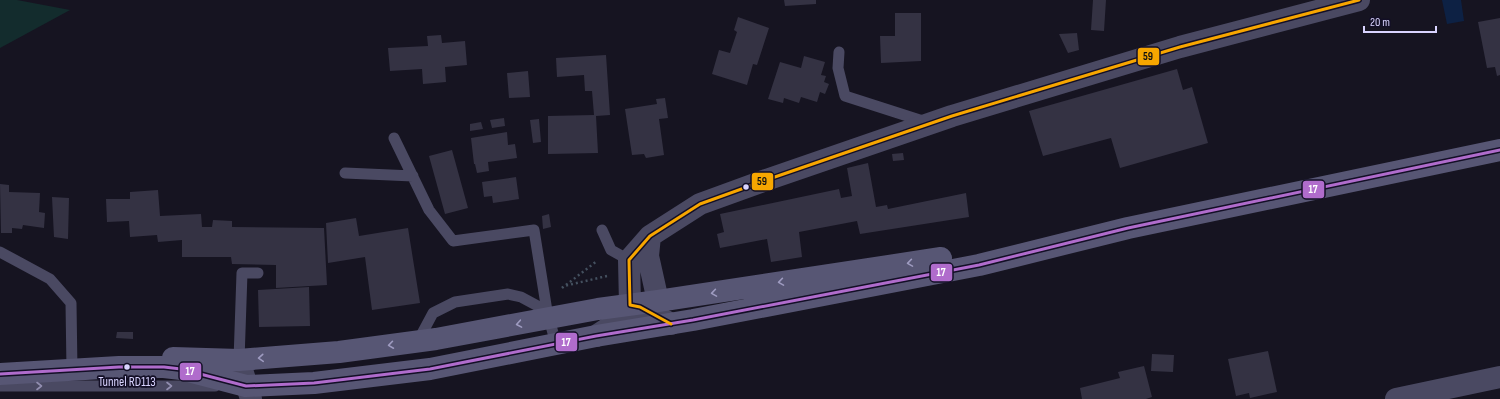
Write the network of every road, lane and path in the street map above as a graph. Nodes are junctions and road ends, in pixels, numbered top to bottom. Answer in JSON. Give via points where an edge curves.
{"nodes":[{"id":1,"x":1359,"y":0,"type":"edge"},
{"id":2,"x":839,"y":52,"type":"dead end"},
{"id":3,"x":930,"y":124,"type":"junction"},
{"id":4,"x":394,"y":138,"type":"dead end"},
{"id":5,"x":1500,"y":150,"type":"edge"},
{"id":6,"x":345,"y":172,"type":"dead end"},
{"id":7,"x":413,"y":176,"type":"junction"},
{"id":8,"x":1128,"y":228,"type":"junction"},
{"id":9,"x":602,"y":230,"type":"dead end"},
{"id":10,"x":634,"y":250,"type":"junction"},
{"id":11,"x":0,"y":252,"type":"edge"},
{"id":12,"x":258,"y":273,"type":"dead end"},
{"id":13,"x":608,"y":276,"type":"dead end"},
{"id":14,"x":564,"y":286,"type":"junction"},
{"id":15,"x":643,"y":304,"type":"junction"},
{"id":16,"x":548,"y":315,"type":"junction"},
{"id":17,"x":671,"y":324,"type":"junction"},
{"id":18,"x":596,"y":336,"type":"junction"},
{"id":19,"x":418,"y":341,"type":"junction"},
{"id":20,"x":556,"y":344,"type":"junction"},
{"id":21,"x":339,"y":352,"type":"junction"},
{"id":22,"x":0,"y":360,"type":"edge"},
{"id":23,"x":239,"y":360,"type":"junction"},
{"id":24,"x":72,"y":365,"type":"junction"},
{"id":25,"x":0,"y":374,"type":"edge"},
{"id":26,"x":1500,"y":377,"type":"edge"},
{"id":27,"x":0,"y":386,"type":"edge"},
{"id":28,"x":248,"y":392,"type":"edge"},
{"id":29,"x":1396,"y":399,"type":"edge"}],
"edges":[{"from":1,"to":3,"type":"street","via":[[1180,47]]},
{"from":2,"to":3,"type":"lane","via":[[838,68],[845,96]]},
{"from":3,"to":10,"type":"street","via":[[700,204]]},
{"from":4,"to":7,"type":"lane"},
{"from":5,"to":8,"type":"main road"},
{"from":6,"to":7,"type":"lane"},
{"from":7,"to":16,"type":"lane","via":[[429,210],[453,241],[534,230]]},
{"from":8,"to":15,"type":"main road","one_way":true},
{"from":8,"to":17,"type":"main road","via":[[979,265]]},
{"from":9,"to":10,"type":"lane"},
{"from":10,"to":14,"type":"path"},
{"from":10,"to":15,"type":"street"},
{"from":11,"to":24,"type":"lane","via":[[50,279],[71,303]]},
{"from":12,"to":23,"type":"lane","via":[[242,273]]},
{"from":13,"to":14,"type":"path"},
{"from":14,"to":16,"type":"path"},
{"from":15,"to":16,"type":"main road"},
{"from":15,"to":17,"type":"street"},
{"from":15,"to":18,"type":"street"},
{"from":16,"to":19,"type":"main road","one_way":true},
{"from":16,"to":19,"type":"lane","via":[[521,297],[508,294],[455,302],[433,313]]},
{"from":16,"to":20,"type":"lane"},
{"from":17,"to":18,"type":"main road"},
{"from":18,"to":20,"type":"main road"},
{"from":19,"to":21,"type":"main road","one_way":true},
{"from":20,"to":28,"type":"main road","via":[[430,369]]},
{"from":21,"to":23,"type":"main road","one_way":true},
{"from":21,"to":28,"type":"main road","via":[[312,366],[279,374]]},
{"from":22,"to":24,"type":"main road"},
{"from":23,"to":24,"type":"main road","via":[[145,357]]},
{"from":23,"to":28,"type":"street"},
{"from":24,"to":25,"type":"main road"},
{"from":24,"to":28,"type":"main road","via":[[181,369]]},
{"from":26,"to":29,"type":"street"},
{"from":27,"to":28,"type":"lane","one_way":true}]}
